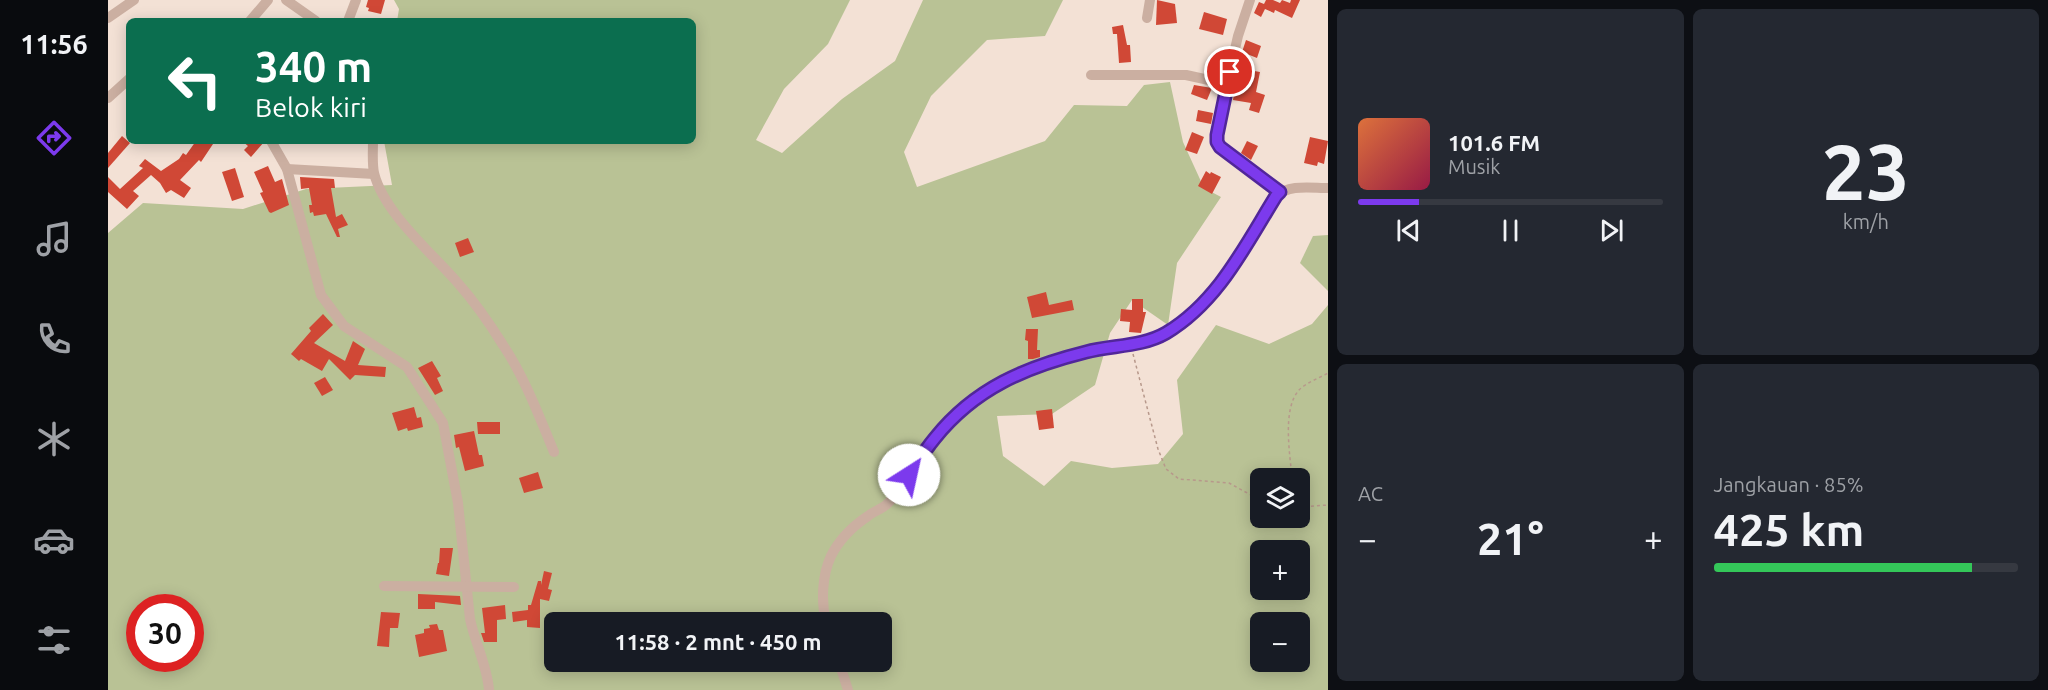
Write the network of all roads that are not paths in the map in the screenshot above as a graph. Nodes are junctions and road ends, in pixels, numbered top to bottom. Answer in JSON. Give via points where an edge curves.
{"nodes":[{"id":1,"x":134,"y":0,"type":"edge"},
{"id":2,"x":268,"y":0,"type":"edge"},
{"id":3,"x":286,"y":0,"type":"edge"},
{"id":4,"x":356,"y":0,"type":"edge"},
{"id":5,"x":1150,"y":0,"type":"edge"},
{"id":6,"x":1250,"y":0,"type":"edge"},
{"id":7,"x":108,"y":18,"type":"edge"},
{"id":8,"x":253,"y":18,"type":"edge"},
{"id":9,"x":312,"y":18,"type":"edge"},
{"id":10,"x":349,"y":18,"type":"edge"},
{"id":11,"x":1147,"y":18,"type":"dead end"},
{"id":12,"x":1091,"y":75,"type":"dead end"},
{"id":13,"x":126,"y":82,"type":"edge"},
{"id":14,"x":1227,"y":84,"type":"junction"},
{"id":15,"x":108,"y":98,"type":"edge"},
{"id":16,"x":272,"y":144,"type":"edge"},
{"id":17,"x":373,"y":144,"type":"edge"},
{"id":18,"x":287,"y":169,"type":"junction"},
{"id":19,"x":375,"y":174,"type":"junction"},
{"id":20,"x":1328,"y":188,"type":"edge"},
{"id":21,"x":1280,"y":192,"type":"junction"},
{"id":22,"x":555,"y":452,"type":"dead end"},
{"id":23,"x":384,"y":586,"type":"dead end"},
{"id":24,"x":465,"y":587,"type":"junction"},
{"id":25,"x":514,"y":587,"type":"dead end"},
{"id":26,"x":825,"y":612,"type":"edge"},
{"id":27,"x":842,"y":672,"type":"edge"},
{"id":28,"x":489,"y":690,"type":"edge"},
{"id":29,"x":848,"y":690,"type":"edge"}],
"edges":[{"from":1,"to":7,"type":"street"},
{"from":2,"to":8,"type":"street"},
{"from":3,"to":9,"type":"street"},
{"from":4,"to":10,"type":"street"},
{"from":5,"to":11,"type":"street"},
{"from":6,"to":14,"type":"street"},
{"from":12,"to":14,"type":"street","via":[[1186,75]]},
{"from":13,"to":15,"type":"street"},
{"from":14,"to":21,"type":"street","via":[[1217,142]]},
{"from":16,"to":18,"type":"street"},
{"from":17,"to":19,"type":"street"},
{"from":18,"to":19,"type":"street"},
{"from":18,"to":24,"type":"street","via":[[321,295],[344,326],[407,367],[443,423],[458,502]]},
{"from":19,"to":22,"type":"street","via":[[398,217],[460,285],[502,343]]},
{"from":20,"to":21,"type":"street"},
{"from":21,"to":26,"type":"street","via":[[1215,289],[1164,334],[1047,363],[1013,376],[963,408],[935,437],[898,493],[854,525],[831,555],[826,570]]},
{"from":23,"to":24,"type":"street"},
{"from":24,"to":25,"type":"street"},
{"from":24,"to":28,"type":"street","via":[[473,638],[483,658]]},
{"from":27,"to":29,"type":"street"}]}
